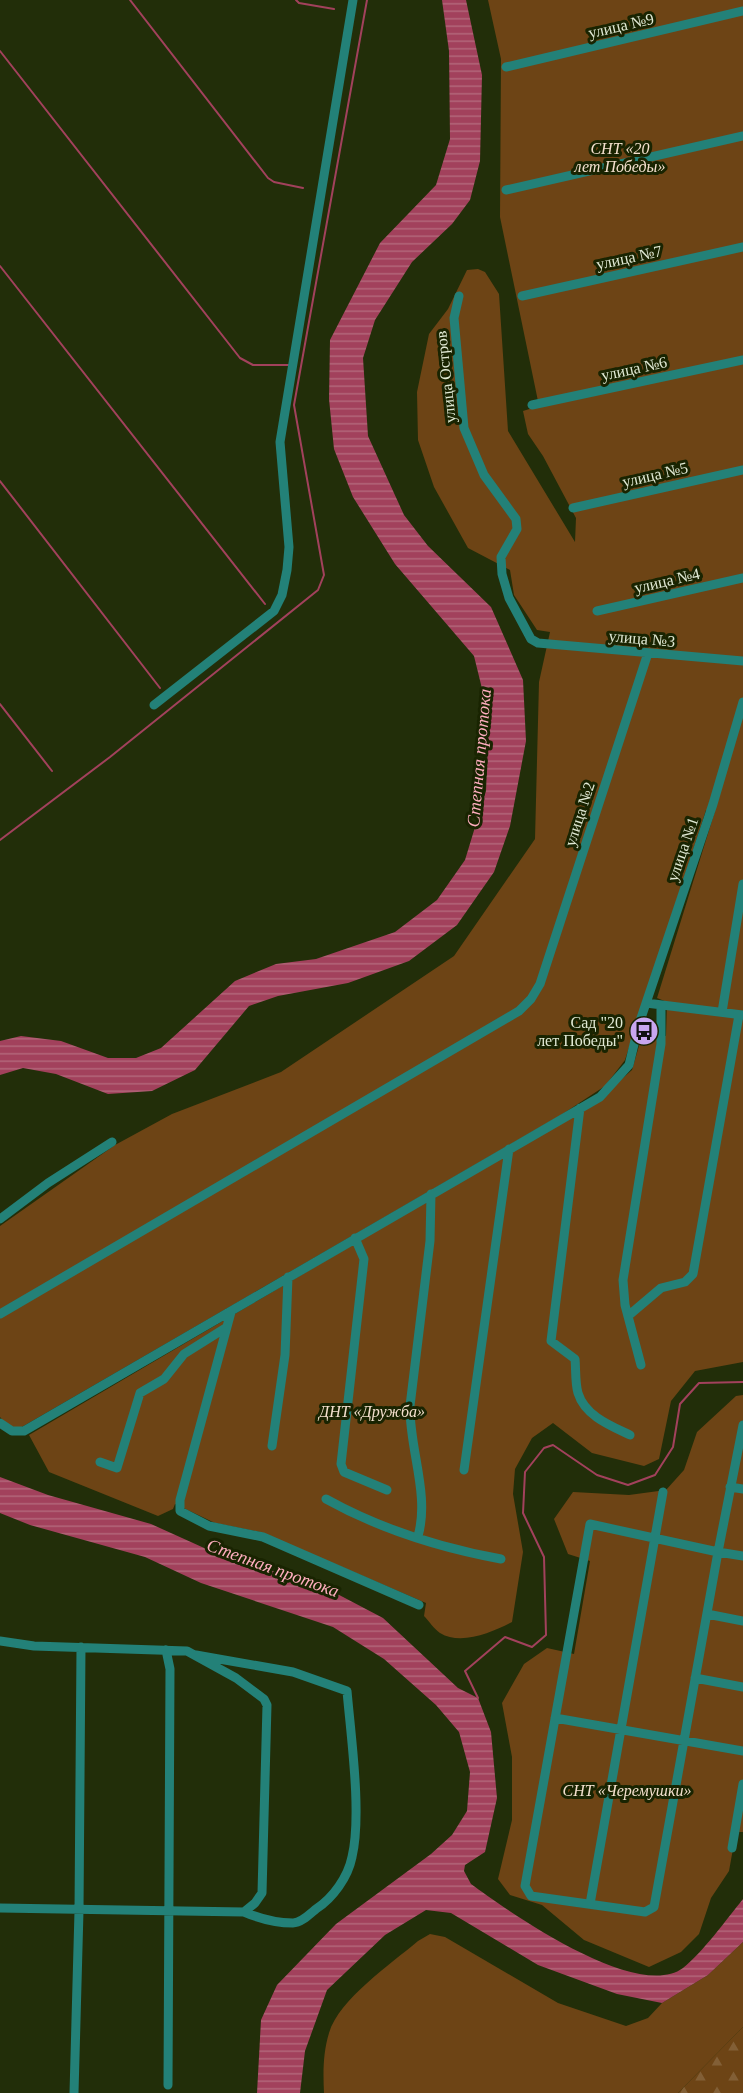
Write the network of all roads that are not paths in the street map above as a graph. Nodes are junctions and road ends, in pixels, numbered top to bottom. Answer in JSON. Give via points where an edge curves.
{"nodes":[{"id":1,"x":353,"y":0,"type":"edge"},
{"id":2,"x":743,"y":11,"type":"edge"},
{"id":3,"x":506,"y":67,"type":"dead end"},
{"id":4,"x":743,"y":136,"type":"edge"},
{"id":5,"x":506,"y":190,"type":"dead end"},
{"id":6,"x":743,"y":247,"type":"edge"},
{"id":7,"x":459,"y":296,"type":"dead end"},
{"id":8,"x":522,"y":296,"type":"dead end"},
{"id":9,"x":743,"y":360,"type":"edge"},
{"id":10,"x":532,"y":405,"type":"dead end"},
{"id":11,"x":743,"y":470,"type":"edge"},
{"id":12,"x":573,"y":508,"type":"dead end"},
{"id":13,"x":743,"y":578,"type":"edge"},
{"id":14,"x":597,"y":611,"type":"dead end"},
{"id":15,"x":538,"y":643,"type":"joint"},
{"id":16,"x":648,"y":653,"type":"junction"},
{"id":17,"x":743,"y":661,"type":"edge"},
{"id":18,"x":743,"y":702,"type":"edge"},
{"id":19,"x":154,"y":705,"type":"dead end"},
{"id":20,"x":743,"y":884,"type":"edge"},
{"id":21,"x":646,"y":1003,"type":"junction"},
{"id":22,"x":661,"y":1006,"type":"junction"},
{"id":23,"x":722,"y":1012,"type":"junction"},
{"id":24,"x":741,"y":1015,"type":"edge"},
{"id":25,"x":580,"y":1108,"type":"junction"},
{"id":26,"x":112,"y":1142,"type":"dead end"},
{"id":27,"x":509,"y":1149,"type":"junction"},
{"id":28,"x":431,"y":1194,"type":"junction"},
{"id":29,"x":0,"y":1220,"type":"edge"},
{"id":30,"x":355,"y":1238,"type":"junction"},
{"id":31,"x":288,"y":1277,"type":"junction"},
{"id":32,"x":231,"y":1312,"type":"junction"},
{"id":33,"x":0,"y":1314,"type":"edge"},
{"id":34,"x":628,"y":1316,"type":"junction"},
{"id":35,"x":227,"y":1327,"type":"junction"},
{"id":36,"x":641,"y":1365,"type":"dead end"},
{"id":37,"x":0,"y":1423,"type":"edge"},
{"id":38,"x":743,"y":1425,"type":"edge"},
{"id":39,"x":630,"y":1435,"type":"dead end"},
{"id":40,"x":272,"y":1446,"type":"dead end"},
{"id":41,"x":100,"y":1462,"type":"dead end"},
{"id":42,"x":464,"y":1470,"type":"dead end"},
{"id":43,"x":730,"y":1487,"type":"junction"},
{"id":44,"x":387,"y":1490,"type":"dead end"},
{"id":45,"x":743,"y":1490,"type":"edge"},
{"id":46,"x":663,"y":1492,"type":"dead end"},
{"id":47,"x":326,"y":1499,"type":"dead end"},
{"id":48,"x":418,"y":1536,"type":"junction"},
{"id":49,"x":655,"y":1536,"type":"junction"},
{"id":50,"x":718,"y":1552,"type":"junction"},
{"id":51,"x":743,"y":1556,"type":"edge"},
{"id":52,"x":501,"y":1559,"type":"dead end"},
{"id":53,"x":419,"y":1605,"type":"dead end"},
{"id":54,"x":707,"y":1614,"type":"junction"},
{"id":55,"x":743,"y":1620,"type":"edge"},
{"id":56,"x":0,"y":1641,"type":"edge"},
{"id":57,"x":81,"y":1647,"type":"junction"},
{"id":58,"x":166,"y":1650,"type":"junction"},
{"id":59,"x":196,"y":1655,"type":"junction"},
{"id":60,"x":695,"y":1678,"type":"junction"},
{"id":61,"x":743,"y":1687,"type":"edge"},
{"id":62,"x":555,"y":1718,"type":"junction"},
{"id":63,"x":621,"y":1731,"type":"junction"},
{"id":64,"x":684,"y":1741,"type":"junction"},
{"id":65,"x":743,"y":1751,"type":"edge"},
{"id":66,"x":743,"y":1784,"type":"edge"},
{"id":67,"x":732,"y":1848,"type":"dead end"},
{"id":68,"x":590,"y":1904,"type":"junction"},
{"id":69,"x":0,"y":1908,"type":"edge"},
{"id":70,"x":171,"y":1910,"type":"junction"},
{"id":71,"x":79,"y":1911,"type":"junction"},
{"id":72,"x":244,"y":1912,"type":"junction"},
{"id":73,"x":168,"y":2085,"type":"dead end"},
{"id":74,"x":74,"y":2093,"type":"edge"}],
"edges":[{"from":1,"to":19,"type":"street","via":[[280,442],[289,547],[282,595],[274,611]]},
{"from":2,"to":3,"type":"street","name":"улица №9"},
{"from":4,"to":5,"type":"street"},
{"from":6,"to":8,"type":"street","name":"улица №7"},
{"from":7,"to":15,"type":"street","name":"улица Остров","via":[[454,318],[464,428],[484,475],[516,519],[517,529],[501,557],[502,574],[509,598],[531,639]]},
{"from":9,"to":10,"type":"street","name":"улица №6"},
{"from":11,"to":12,"type":"street","name":"улица №5"},
{"from":13,"to":14,"type":"street","name":"улица №4"},
{"from":15,"to":16,"type":"street","name":"улица №3"},
{"from":16,"to":17,"type":"street","name":"улица №3"},
{"from":16,"to":33,"type":"street","name":"улица №2","via":[[540,984],[531,999],[519,1011]]},
{"from":18,"to":21,"type":"street","name":"улица №1"},
{"from":20,"to":23,"type":"street"},
{"from":21,"to":22,"type":"street"},
{"from":21,"to":25,"type":"street","name":"улица №1","via":[[629,1065],[600,1097]]},
{"from":22,"to":23,"type":"street"},
{"from":22,"to":34,"type":"street","via":[[661,1044],[623,1280]]},
{"from":23,"to":24,"type":"street"},
{"from":24,"to":34,"type":"street","via":[[693,1274],[685,1282],[662,1288]]},
{"from":25,"to":27,"type":"street","name":"улица №1"},
{"from":25,"to":39,"type":"street","via":[[551,1341],[575,1359],[578,1393],[588,1410],[607,1425]]},
{"from":26,"to":29,"type":"street"},
{"from":27,"to":28,"type":"street","name":"улица №1"},
{"from":27,"to":42,"type":"street"},
{"from":28,"to":30,"type":"street","name":"улица №1"},
{"from":28,"to":48,"type":"street","via":[[430,1241],[410,1406],[420,1487]]},
{"from":30,"to":31,"type":"street","name":"улица №1"},
{"from":30,"to":44,"type":"street","via":[[364,1259],[340,1464],[344,1473]]},
{"from":31,"to":32,"type":"street","name":"улица №1"},
{"from":31,"to":40,"type":"street","via":[[285,1355]]},
{"from":32,"to":35,"type":"street"},
{"from":32,"to":37,"type":"street","name":"улица №1","via":[[24,1431],[12,1431]]},
{"from":34,"to":36,"type":"street"},
{"from":35,"to":41,"type":"street","via":[[184,1354],[164,1379],[144,1388],[117,1468]]},
{"from":35,"to":53,"type":"street","via":[[180,1511],[209,1526],[264,1537]]},
{"from":38,"to":43,"type":"street"},
{"from":43,"to":45,"type":"street"},
{"from":43,"to":50,"type":"street"},
{"from":46,"to":49,"type":"street"},
{"from":47,"to":48,"type":"street","via":[[363,1519]]},
{"from":48,"to":52,"type":"street","via":[[452,1550]]},
{"from":49,"to":50,"type":"street"},
{"from":49,"to":62,"type":"street","via":[[590,1524]]},
{"from":49,"to":63,"type":"street"},
{"from":50,"to":51,"type":"street"},
{"from":50,"to":54,"type":"street"},
{"from":54,"to":55,"type":"street"},
{"from":54,"to":60,"type":"street"},
{"from":56,"to":57,"type":"street"},
{"from":57,"to":58,"type":"street"},
{"from":57,"to":71,"type":"street"},
{"from":58,"to":59,"type":"street"},
{"from":58,"to":70,"type":"street","via":[[170,1669]]},
{"from":59,"to":72,"type":"street","via":[[255,1692],[267,1705],[262,1893]]},
{"from":59,"to":72,"type":"street","via":[[293,1672],[347,1691],[354,1844],[345,1876],[321,1906],[297,1922],[261,1919]]},
{"from":60,"to":61,"type":"street"},
{"from":60,"to":64,"type":"street"},
{"from":62,"to":63,"type":"street"},
{"from":62,"to":68,"type":"street","via":[[525,1890],[531,1896]]},
{"from":63,"to":64,"type":"street"},
{"from":63,"to":68,"type":"street"},
{"from":64,"to":65,"type":"street"},
{"from":64,"to":68,"type":"street","via":[[654,1907],[645,1912]]},
{"from":66,"to":67,"type":"street"},
{"from":69,"to":71,"type":"street"},
{"from":70,"to":71,"type":"street"},
{"from":70,"to":72,"type":"street"},
{"from":70,"to":73,"type":"street"},
{"from":71,"to":74,"type":"street"}]}
